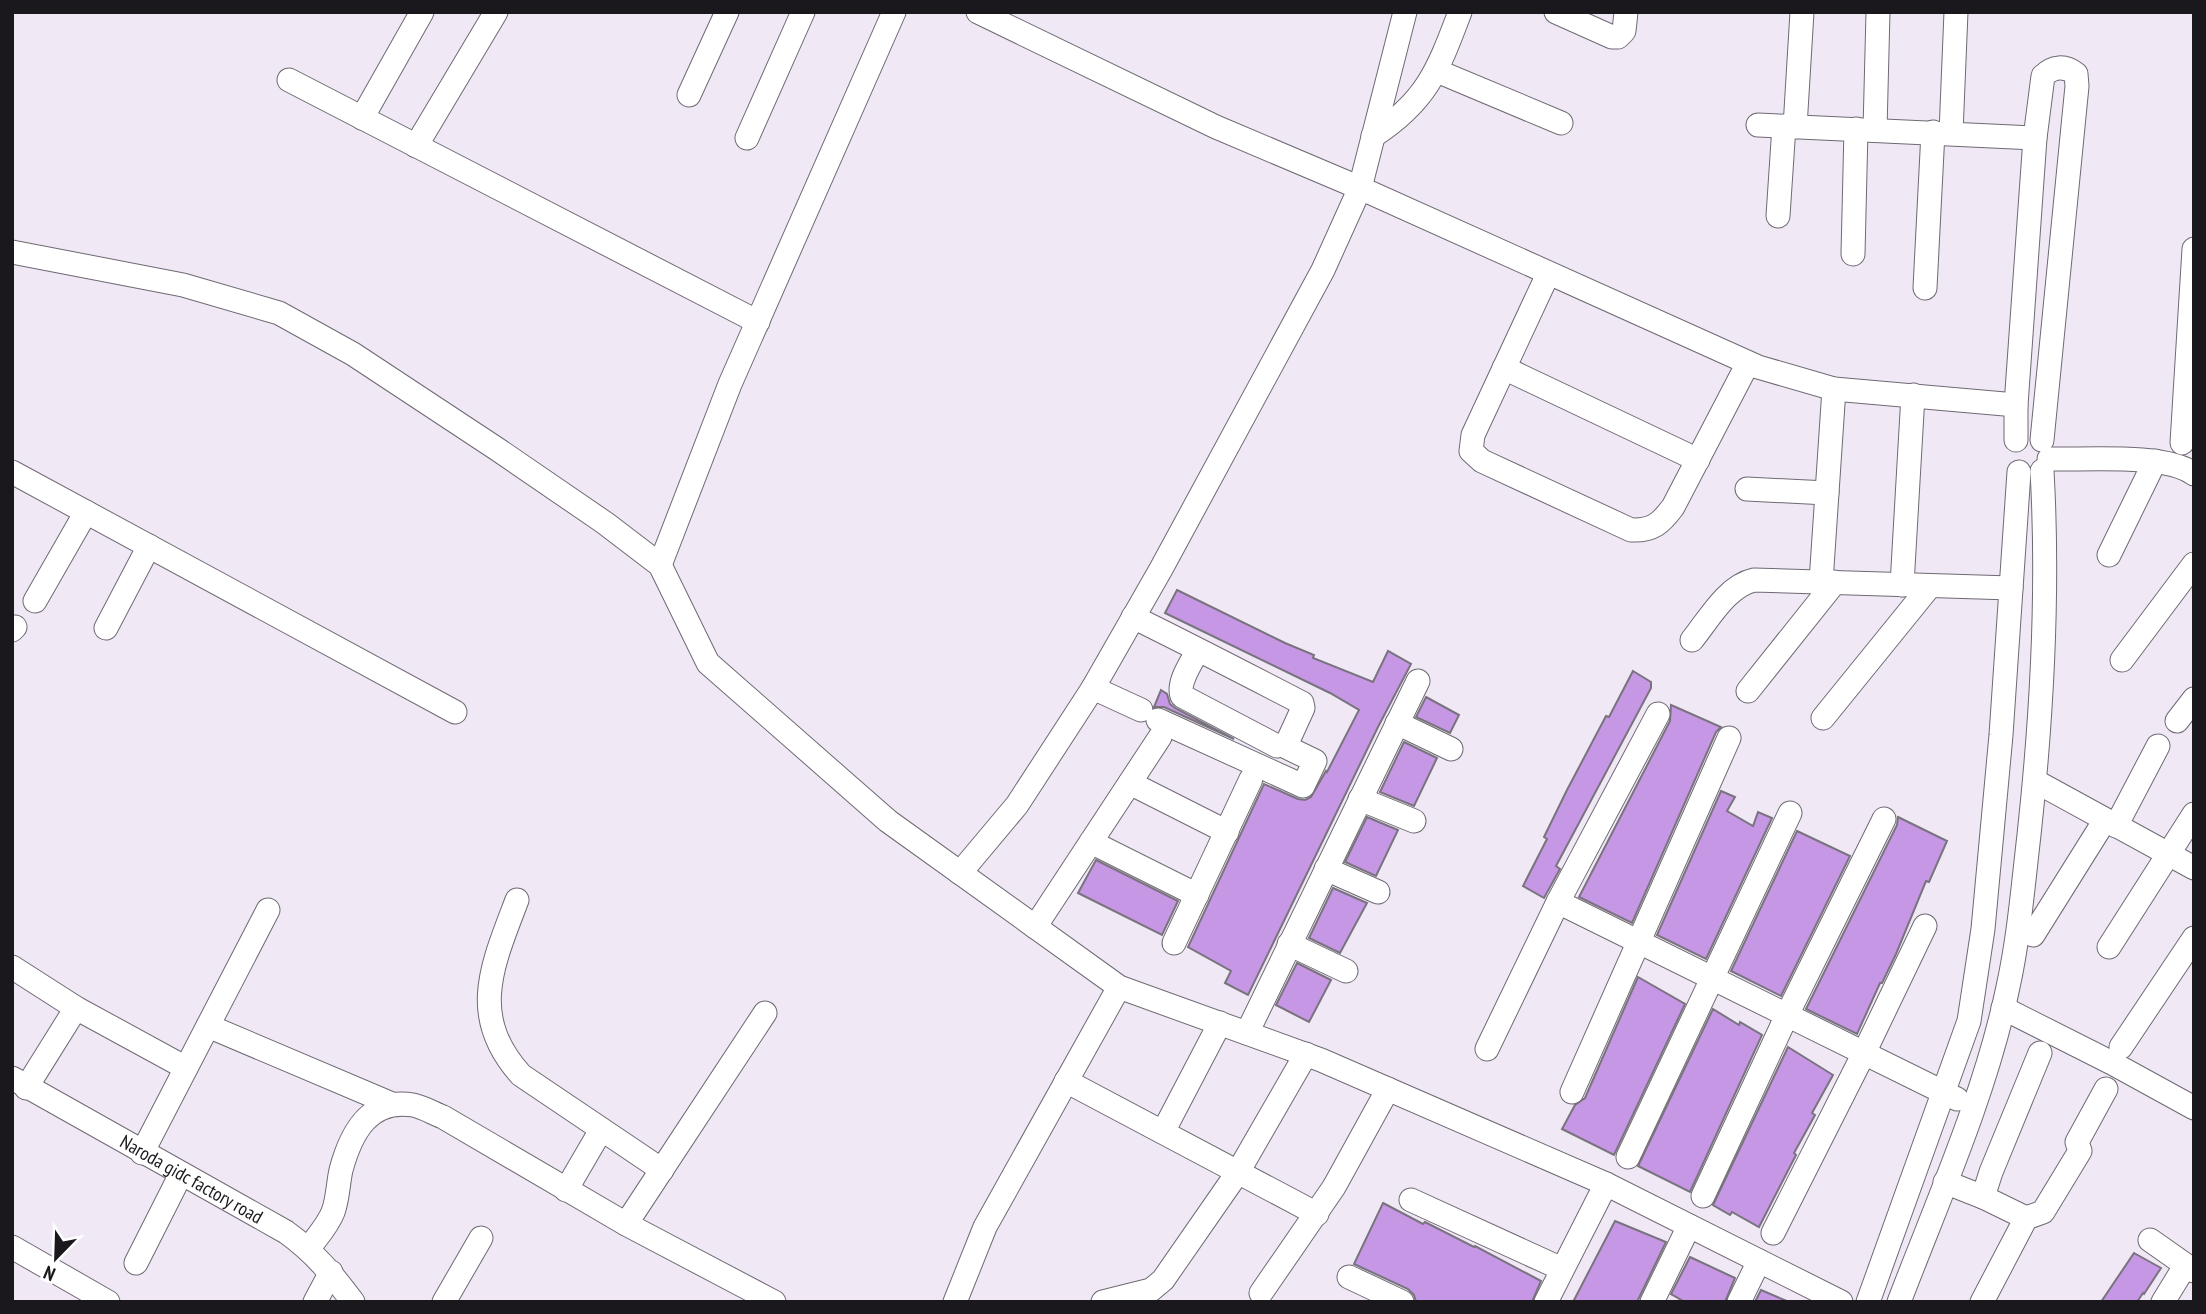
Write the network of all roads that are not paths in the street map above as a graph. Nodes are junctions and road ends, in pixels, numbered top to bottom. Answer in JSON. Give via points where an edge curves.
{"nodes":[{"id":1,"x":422,"y":12,"type":"edge"},
{"id":2,"x":496,"y":12,"type":"edge"},
{"id":3,"x":727,"y":12,"type":"edge"},
{"id":4,"x":803,"y":12,"type":"edge"},
{"id":5,"x":894,"y":12,"type":"edge"},
{"id":6,"x":978,"y":12,"type":"edge"},
{"id":7,"x":1405,"y":12,"type":"edge"},
{"id":8,"x":1460,"y":12,"type":"edge"},
{"id":9,"x":1556,"y":12,"type":"edge"},
{"id":10,"x":1626,"y":12,"type":"edge"},
{"id":11,"x":1802,"y":12,"type":"edge"},
{"id":12,"x":1878,"y":12,"type":"edge"},
{"id":13,"x":1956,"y":12,"type":"edge"},
{"id":14,"x":1437,"y":71,"type":"junction"},
{"id":15,"x":289,"y":80,"type":"dead end"},
{"id":16,"x":689,"y":95,"type":"dead end"},
{"id":17,"x":362,"y":118,"type":"junction"},
{"id":18,"x":1561,"y":123,"type":"dead end"},
{"id":19,"x":1758,"y":125,"type":"dead end"},
{"id":20,"x":1790,"y":127,"type":"junction"},
{"id":21,"x":1865,"y":129,"type":"junction"},
{"id":22,"x":1942,"y":132,"type":"junction"},
{"id":23,"x":1373,"y":136,"type":"junction"},
{"id":24,"x":747,"y":138,"type":"dead end"},
{"id":25,"x":2035,"y":138,"type":"junction"},
{"id":26,"x":416,"y":146,"type":"junction"},
{"id":27,"x":1360,"y":188,"type":"junction"},
{"id":28,"x":1778,"y":216,"type":"dead end"},
{"id":29,"x":2194,"y":249,"type":"edge"},
{"id":30,"x":12,"y":252,"type":"edge"},
{"id":31,"x":1853,"y":254,"type":"dead end"},
{"id":32,"x":1549,"y":274,"type":"junction"},
{"id":33,"x":1925,"y":288,"type":"dead end"},
{"id":34,"x":758,"y":322,"type":"junction"},
{"id":35,"x":1748,"y":363,"type":"junction"},
{"id":36,"x":1504,"y":368,"type":"junction"},
{"id":37,"x":1834,"y":389,"type":"junction"},
{"id":38,"x":1913,"y":395,"type":"junction"},
{"id":39,"x":2016,"y":405,"type":"junction"},
{"id":40,"x":2017,"y":440,"type":"junction"},
{"id":41,"x":2182,"y":456,"type":"edge"},
{"id":42,"x":2044,"y":457,"type":"junction"},
{"id":43,"x":1699,"y":460,"type":"junction"},
{"id":44,"x":2019,"y":472,"type":"junction"},
{"id":45,"x":15,"y":481,"type":"edge"},
{"id":46,"x":1747,"y":489,"type":"dead end"},
{"id":47,"x":1827,"y":493,"type":"junction"},
{"id":48,"x":86,"y":512,"type":"junction"},
{"id":49,"x":149,"y":546,"type":"junction"},
{"id":50,"x":2109,"y":555,"type":"dead end"},
{"id":51,"x":2194,"y":564,"type":"edge"},
{"id":52,"x":660,"y":565,"type":"junction"},
{"id":53,"x":1828,"y":582,"type":"junction"},
{"id":54,"x":1902,"y":585,"type":"junction"},
{"id":55,"x":1930,"y":586,"type":"junction"},
{"id":56,"x":2011,"y":588,"type":"junction"},
{"id":57,"x":35,"y":601,"type":"dead end"},
{"id":58,"x":1133,"y":617,"type":"junction"},
{"id":59,"x":106,"y":628,"type":"dead end"},
{"id":60,"x":1692,"y":640,"type":"dead end"},
{"id":61,"x":1198,"y":650,"type":"junction"},
{"id":62,"x":2122,"y":660,"type":"dead end"},
{"id":63,"x":1418,"y":681,"type":"dead end"},
{"id":64,"x":1093,"y":688,"type":"junction"},
{"id":65,"x":1748,"y":691,"type":"dead end"},
{"id":66,"x":2194,"y":699,"type":"edge"},
{"id":67,"x":455,"y":712,"type":"dead end"},
{"id":68,"x":1658,"y":715,"type":"dead end"},
{"id":69,"x":1824,"y":718,"type":"dead end"},
{"id":70,"x":2177,"y":720,"type":"dead end"},
{"id":71,"x":1153,"y":723,"type":"junction"},
{"id":72,"x":1397,"y":723,"type":"junction"},
{"id":73,"x":1730,"y":738,"type":"dead end"},
{"id":74,"x":1284,"y":746,"type":"junction"},
{"id":75,"x":2158,"y":746,"type":"dead end"},
{"id":76,"x":1451,"y":750,"type":"dead end"},
{"id":77,"x":1251,"y":779,"type":"dead end"},
{"id":78,"x":2035,"y":782,"type":"junction"},
{"id":79,"x":1130,"y":783,"type":"junction"},
{"id":80,"x":1360,"y":799,"type":"junction"},
{"id":81,"x":1790,"y":813,"type":"dead end"},
{"id":82,"x":2194,"y":814,"type":"edge"},
{"id":83,"x":1884,"y":819,"type":"dead end"},
{"id":84,"x":1414,"y":821,"type":"dead end"},
{"id":85,"x":2110,"y":823,"type":"junction"},
{"id":86,"x":1227,"y":832,"type":"junction"},
{"id":87,"x":1091,"y":842,"type":"junction"},
{"id":88,"x":2168,"y":855,"type":"junction"},
{"id":89,"x":2194,"y":868,"type":"edge"},
{"id":90,"x":1326,"y":869,"type":"junction"},
{"id":91,"x":960,"y":873,"type":"junction"},
{"id":92,"x":1378,"y":892,"type":"dead end"},
{"id":93,"x":1197,"y":895,"type":"junction"},
{"id":94,"x":517,"y":900,"type":"dead end"},
{"id":95,"x":1558,"y":902,"type":"junction"},
{"id":96,"x":268,"y":910,"type":"dead end"},
{"id":97,"x":1925,"y":926,"type":"dead end"},
{"id":98,"x":1035,"y":927,"type":"junction"},
{"id":99,"x":2033,"y":935,"type":"dead end"},
{"id":100,"x":2194,"y":938,"type":"edge"},
{"id":101,"x":1640,"y":942,"type":"junction"},
{"id":102,"x":1174,"y":943,"type":"dead end"},
{"id":103,"x":1289,"y":944,"type":"junction"},
{"id":104,"x":2109,"y":947,"type":"dead end"},
{"id":105,"x":12,"y":967,"type":"edge"},
{"id":106,"x":1346,"y":971,"type":"dead end"},
{"id":107,"x":1712,"y":978,"type":"junction"},
{"id":108,"x":1119,"y":987,"type":"junction"},
{"id":109,"x":2003,"y":1008,"type":"junction"},
{"id":110,"x":76,"y":1009,"type":"junction"},
{"id":111,"x":765,"y":1013,"type":"dead end"},
{"id":112,"x":1787,"y":1015,"type":"junction"},
{"id":113,"x":1220,"y":1023,"type":"junction"},
{"id":114,"x":208,"y":1026,"type":"junction"},
{"id":115,"x":1247,"y":1033,"type":"junction"},
{"id":116,"x":2121,"y":1047,"type":"dead end"},
{"id":117,"x":1487,"y":1049,"type":"dead end"},
{"id":118,"x":2039,"y":1053,"type":"dead end"},
{"id":119,"x":1306,"y":1054,"type":"junction"},
{"id":120,"x":1864,"y":1054,"type":"junction"},
{"id":121,"x":186,"y":1068,"type":"junction"},
{"id":122,"x":1066,"y":1081,"type":"junction"},
{"id":123,"x":19,"y":1083,"type":"edge"},
{"id":124,"x":1388,"y":1089,"type":"junction"},
{"id":125,"x":2106,"y":1089,"type":"dead end"},
{"id":126,"x":1573,"y":1092,"type":"dead end"},
{"id":127,"x":1944,"y":1093,"type":"junction"},
{"id":128,"x":392,"y":1104,"type":"junction"},
{"id":129,"x":1972,"y":1107,"type":"junction"},
{"id":130,"x":2194,"y":1108,"type":"edge"},
{"id":131,"x":601,"y":1130,"type":"junction"},
{"id":132,"x":1163,"y":1132,"type":"junction"},
{"id":133,"x":142,"y":1153,"type":"junction"},
{"id":134,"x":1628,"y":1157,"type":"dead end"},
{"id":135,"x":662,"y":1170,"type":"junction"},
{"id":136,"x":1238,"y":1172,"type":"junction"},
{"id":137,"x":181,"y":1174,"type":"junction"},
{"id":138,"x":1945,"y":1182,"type":"junction"},
{"id":139,"x":1606,"y":1184,"type":"junction"},
{"id":140,"x":566,"y":1190,"type":"junction"},
{"id":141,"x":1703,"y":1196,"type":"dead end"},
{"id":142,"x":1983,"y":1197,"type":"junction"},
{"id":143,"x":1411,"y":1200,"type":"dead end"},
{"id":144,"x":1317,"y":1214,"type":"junction"},
{"id":145,"x":2026,"y":1219,"type":"junction"},
{"id":146,"x":626,"y":1224,"type":"junction"},
{"id":147,"x":1689,"y":1226,"type":"junction"},
{"id":148,"x":1773,"y":1233,"type":"dead end"},
{"id":149,"x":481,"y":1238,"type":"dead end"},
{"id":150,"x":2151,"y":1240,"type":"dead end"},
{"id":151,"x":12,"y":1247,"type":"edge"},
{"id":152,"x":309,"y":1248,"type":"junction"},
{"id":153,"x":1759,"y":1261,"type":"junction"},
{"id":154,"x":136,"y":1263,"type":"dead end"},
{"id":155,"x":2189,"y":1268,"type":"edge"},
{"id":156,"x":1562,"y":1269,"type":"junction"},
{"id":157,"x":331,"y":1272,"type":"junction"},
{"id":158,"x":1349,"y":1277,"type":"dead end"},
{"id":159,"x":1261,"y":1293,"type":"dead end"},
{"id":160,"x":749,"y":1296,"type":"edge"},
{"id":161,"x":108,"y":1302,"type":"edge"},
{"id":162,"x":315,"y":1302,"type":"edge"},
{"id":163,"x":353,"y":1302,"type":"edge"},
{"id":164,"x":444,"y":1302,"type":"edge"},
{"id":165,"x":774,"y":1302,"type":"edge"},
{"id":166,"x":955,"y":1302,"type":"edge"},
{"id":167,"x":1103,"y":1302,"type":"edge"},
{"id":168,"x":1402,"y":1302,"type":"edge"},
{"id":169,"x":1546,"y":1302,"type":"edge"},
{"id":170,"x":1652,"y":1302,"type":"edge"},
{"id":171,"x":1739,"y":1302,"type":"edge"},
{"id":172,"x":1841,"y":1302,"type":"edge"},
{"id":173,"x":1868,"y":1302,"type":"edge"},
{"id":174,"x":1899,"y":1302,"type":"edge"},
{"id":175,"x":1982,"y":1302,"type":"edge"},
{"id":176,"x":2163,"y":1302,"type":"edge"}],
"edges":[{"from":1,"to":17,"type":"street"},
{"from":2,"to":26,"type":"street"},
{"from":3,"to":16,"type":"street"},
{"from":4,"to":24,"type":"street"},
{"from":5,"to":34,"type":"street"},
{"from":6,"to":27,"type":"street","via":[[1216,127]]},
{"from":7,"to":23,"type":"street"},
{"from":8,"to":14,"type":"street"},
{"from":9,"to":10,"type":"street","via":[[1618,37],[1624,31]]},
{"from":11,"to":20,"type":"street"},
{"from":12,"to":21,"type":"street"},
{"from":13,"to":22,"type":"street"},
{"from":14,"to":18,"type":"street"},
{"from":14,"to":23,"type":"street","via":[[1409,110]]},
{"from":15,"to":17,"type":"street"},
{"from":17,"to":26,"type":"street"},
{"from":19,"to":20,"type":"street"},
{"from":20,"to":21,"type":"street"},
{"from":20,"to":28,"type":"street"},
{"from":21,"to":22,"type":"street"},
{"from":21,"to":31,"type":"street"},
{"from":22,"to":25,"type":"street"},
{"from":22,"to":33,"type":"street"},
{"from":23,"to":27,"type":"street"},
{"from":25,"to":39,"type":"street"},
{"from":25,"to":42,"type":"street","via":[[2043,76],[2050,69],[2070,69],[2076,74],[2077,86]]},
{"from":26,"to":34,"type":"street"},
{"from":27,"to":32,"type":"street"},
{"from":27,"to":58,"type":"street","via":[[1323,270]]},
{"from":29,"to":41,"type":"street"},
{"from":30,"to":52,"type":"street","via":[[183,285],[279,313],[353,354],[486,441]]},
{"from":32,"to":35,"type":"street"},
{"from":32,"to":36,"type":"street"},
{"from":34,"to":52,"type":"street"},
{"from":35,"to":37,"type":"street"},
{"from":35,"to":43,"type":"street"},
{"from":36,"to":43,"type":"street"},
{"from":36,"to":43,"type":"street","via":[[1470,445],[1482,461],[1631,530],[1643,531],[1661,523],[1674,507]]},
{"from":37,"to":38,"type":"street"},
{"from":37,"to":47,"type":"street"},
{"from":38,"to":39,"type":"street"},
{"from":38,"to":54,"type":"street"},
{"from":39,"to":40,"type":"street"},
{"from":40,"to":42,"type":"street","via":[[2029,435]]},
{"from":40,"to":44,"type":"street","via":[[2009,457]]},
{"from":41,"to":42,"type":"street"},
{"from":41,"to":50,"type":"street"},
{"from":42,"to":44,"type":"street","via":[[2031,475]]},
{"from":42,"to":78,"type":"street","via":[[2043,629]]},
{"from":44,"to":56,"type":"street"},
{"from":45,"to":48,"type":"street"},
{"from":46,"to":47,"type":"street"},
{"from":47,"to":53,"type":"street"},
{"from":48,"to":49,"type":"street"},
{"from":48,"to":57,"type":"street"},
{"from":49,"to":59,"type":"street"},
{"from":49,"to":67,"type":"street"},
{"from":51,"to":62,"type":"street"},
{"from":52,"to":91,"type":"street","via":[[708,663],[888,821]]},
{"from":53,"to":54,"type":"street"},
{"from":53,"to":60,"type":"street","via":[[1744,583]]},
{"from":53,"to":65,"type":"street"},
{"from":54,"to":55,"type":"street"},
{"from":55,"to":56,"type":"street"},
{"from":55,"to":69,"type":"street"},
{"from":56,"to":127,"type":"street","via":[[1983,929],[1969,1021]]},
{"from":58,"to":61,"type":"street"},
{"from":58,"to":64,"type":"street"},
{"from":61,"to":74,"type":"street","via":[[1302,703]]},
{"from":61,"to":74,"type":"street","via":[[1181,683],[1182,696]]},
{"from":63,"to":72,"type":"street"},
{"from":64,"to":71,"type":"street"},
{"from":64,"to":91,"type":"street","via":[[1017,805]]},
{"from":66,"to":70,"type":"street"},
{"from":68,"to":95,"type":"street"},
{"from":71,"to":74,"type":"street","via":[[1303,786],[1315,761]]},
{"from":71,"to":79,"type":"street"},
{"from":72,"to":76,"type":"street"},
{"from":72,"to":80,"type":"street"},
{"from":73,"to":101,"type":"street"},
{"from":75,"to":85,"type":"street"},
{"from":77,"to":86,"type":"street"},
{"from":78,"to":85,"type":"street"},
{"from":78,"to":109,"type":"street","via":[[2019,924]]},
{"from":79,"to":86,"type":"street"},
{"from":79,"to":87,"type":"street"},
{"from":80,"to":84,"type":"street"},
{"from":80,"to":90,"type":"street"},
{"from":81,"to":107,"type":"street"},
{"from":82,"to":88,"type":"street"},
{"from":83,"to":112,"type":"street"},
{"from":85,"to":88,"type":"street"},
{"from":85,"to":99,"type":"street"},
{"from":86,"to":93,"type":"street"},
{"from":87,"to":93,"type":"street"},
{"from":87,"to":98,"type":"street"},
{"from":88,"to":89,"type":"street"},
{"from":88,"to":104,"type":"street"},
{"from":90,"to":92,"type":"street"},
{"from":90,"to":103,"type":"street"},
{"from":91,"to":98,"type":"street"},
{"from":93,"to":102,"type":"street"},
{"from":94,"to":131,"type":"street","via":[[498,950],[488,999],[499,1044],[522,1076]]},
{"from":95,"to":101,"type":"street"},
{"from":95,"to":117,"type":"street"},
{"from":96,"to":114,"type":"street"},
{"from":97,"to":120,"type":"street"},
{"from":98,"to":108,"type":"street"},
{"from":100,"to":116,"type":"street"},
{"from":101,"to":107,"type":"street"},
{"from":101,"to":126,"type":"street"},
{"from":103,"to":106,"type":"street"},
{"from":103,"to":115,"type":"street"},
{"from":105,"to":110,"type":"street"},
{"from":107,"to":112,"type":"street"},
{"from":107,"to":134,"type":"street"},
{"from":108,"to":113,"type":"street"},
{"from":108,"to":122,"type":"street"},
{"from":109,"to":129,"type":"street"},
{"from":109,"to":130,"type":"street"},
{"from":110,"to":121,"type":"street"},
{"from":110,"to":123,"type":"street"},
{"from":111,"to":135,"type":"street"},
{"from":112,"to":120,"type":"street"},
{"from":112,"to":141,"type":"street"},
{"from":113,"to":115,"type":"street"},
{"from":113,"to":132,"type":"street"},
{"from":114,"to":121,"type":"street"},
{"from":114,"to":128,"type":"street"},
{"from":115,"to":119,"type":"street"},
{"from":118,"to":142,"type":"street"},
{"from":119,"to":124,"type":"street"},
{"from":119,"to":136,"type":"street"},
{"from":120,"to":127,"type":"street"},
{"from":120,"to":148,"type":"street"},
{"from":121,"to":133,"type":"street"},
{"from":122,"to":132,"type":"street"},
{"from":122,"to":166,"type":"street","via":[[985,1227]]},
{"from":123,"to":133,"type":"street","name":"Naroda gidc factory road"},
{"from":124,"to":139,"type":"street"},
{"from":124,"to":144,"type":"street"},
{"from":125,"to":145,"type":"street","via":[[2077,1142],[2080,1151],[2043,1212]]},
{"from":127,"to":129,"type":"street"},
{"from":127,"to":173,"type":"street"},
{"from":128,"to":140,"type":"street","via":[[414,1105],[443,1116]]},
{"from":128,"to":152,"type":"street","via":[[374,1110],[351,1142],[333,1211]]},
{"from":129,"to":138,"type":"street"},
{"from":131,"to":135,"type":"street"},
{"from":131,"to":140,"type":"street"},
{"from":132,"to":136,"type":"street"},
{"from":133,"to":137,"type":"street","name":"Naroda gidc factory road"},
{"from":135,"to":146,"type":"street"},
{"from":136,"to":144,"type":"street"},
{"from":136,"to":167,"type":"street","via":[[1157,1287]]},
{"from":137,"to":152,"type":"street","name":"Naroda gidc factory road"},
{"from":137,"to":154,"type":"street"},
{"from":138,"to":142,"type":"street"},
{"from":138,"to":174,"type":"street"},
{"from":139,"to":147,"type":"street"},
{"from":139,"to":156,"type":"street"},
{"from":140,"to":146,"type":"street"},
{"from":142,"to":145,"type":"street"},
{"from":143,"to":156,"type":"street"},
{"from":144,"to":159,"type":"street"},
{"from":145,"to":175,"type":"street"},
{"from":146,"to":160,"type":"street"},
{"from":147,"to":153,"type":"street"},
{"from":147,"to":170,"type":"street"},
{"from":149,"to":164,"type":"street"},
{"from":150,"to":155,"type":"street"},
{"from":151,"to":161,"type":"street"},
{"from":152,"to":157,"type":"street","name":"Naroda gidc factory road"},
{"from":153,"to":171,"type":"street"},
{"from":153,"to":172,"type":"street"},
{"from":155,"to":176,"type":"street"},
{"from":156,"to":169,"type":"street"},
{"from":157,"to":162,"type":"street"},
{"from":157,"to":163,"type":"street","name":"Naroda gidc factory road"},
{"from":158,"to":168,"type":"street"},
{"from":160,"to":165,"type":"street"}]}
